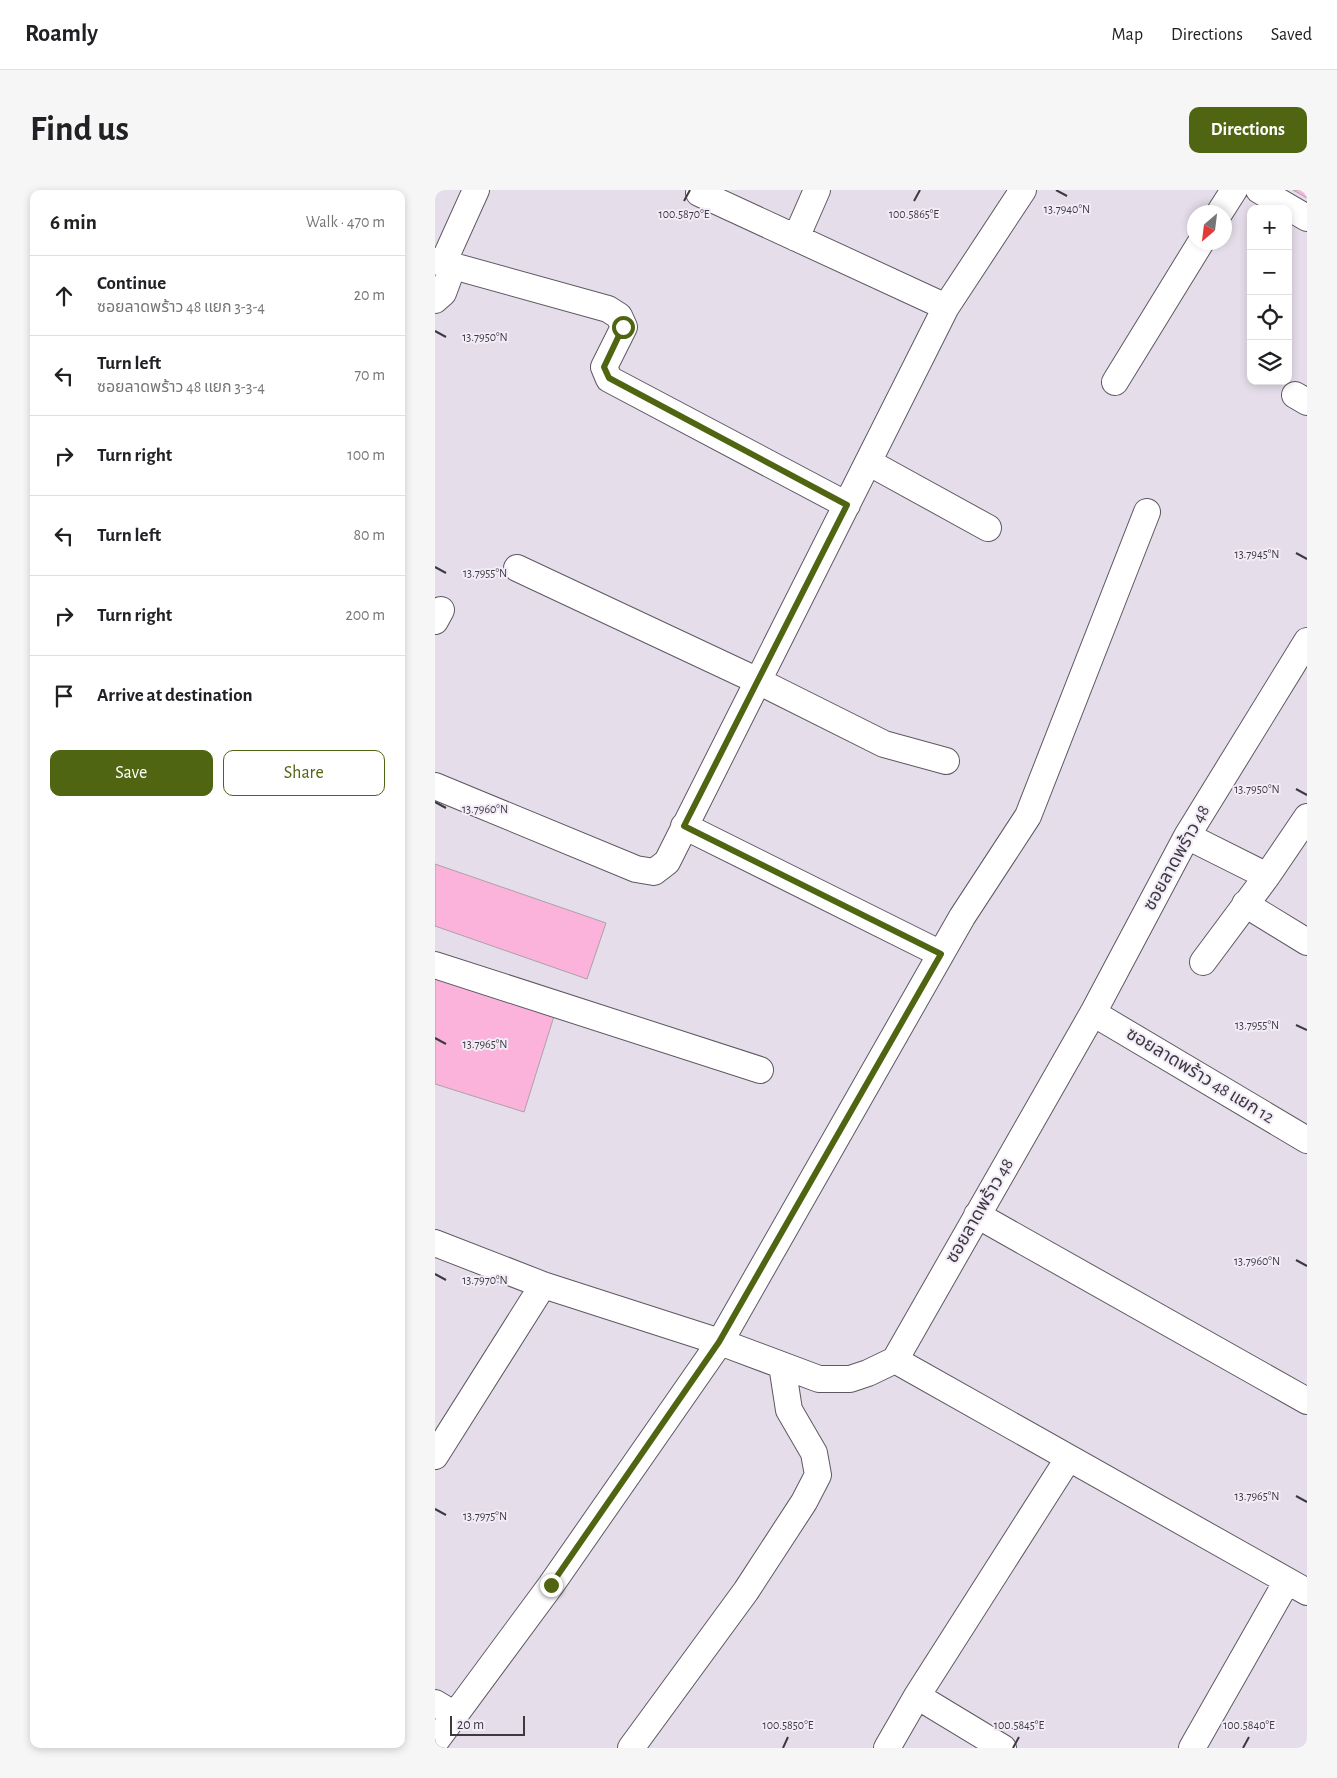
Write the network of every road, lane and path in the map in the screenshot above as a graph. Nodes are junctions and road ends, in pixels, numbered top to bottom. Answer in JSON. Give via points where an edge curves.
{"nodes":[{"id":1,"x":477,"y":190,"type":"edge"},
{"id":2,"x":817,"y":190,"type":"edge"},
{"id":3,"x":1023,"y":190,"type":"edge"},
{"id":4,"x":1234,"y":190,"type":"edge"},
{"id":5,"x":1259,"y":190,"type":"edge"},
{"id":6,"x":699,"y":193,"type":"dead end"},
{"id":7,"x":1224,"y":205,"type":"edge"},
{"id":8,"x":1307,"y":218,"type":"edge"},
{"id":9,"x":796,"y":238,"type":"junction"},
{"id":10,"x":1196,"y":250,"type":"edge"},
{"id":11,"x":443,"y":263,"type":"edge"},
{"id":12,"x":435,"y":300,"type":"edge"},
{"id":13,"x":946,"y":307,"type":"junction"},
{"id":14,"x":1115,"y":382,"type":"dead end"},
{"id":15,"x":868,"y":462,"type":"junction"},
{"id":16,"x":847,"y":505,"type":"junction"},
{"id":17,"x":1147,"y":512,"type":"dead end"},
{"id":18,"x":988,"y":528,"type":"dead end"},
{"id":19,"x":517,"y":568,"type":"dead end"},
{"id":20,"x":1307,"y":641,"type":"edge"},
{"id":21,"x":758,"y":681,"type":"junction"},
{"id":22,"x":946,"y":761,"type":"dead end"},
{"id":23,"x":435,"y":786,"type":"edge"},
{"id":24,"x":1307,"y":817,"type":"edge"},
{"id":25,"x":684,"y":826,"type":"junction"},
{"id":26,"x":1187,"y":836,"type":"junction"},
{"id":27,"x":1267,"y":876,"type":"junction"},
{"id":28,"x":1245,"y":904,"type":"junction"},
{"id":29,"x":1307,"y":942,"type":"edge"},
{"id":30,"x":941,"y":954,"type":"junction"},
{"id":31,"x":1203,"y":962,"type":"dead end"},
{"id":32,"x":435,"y":965,"type":"edge"},
{"id":33,"x":1093,"y":1013,"type":"junction"},
{"id":34,"x":760,"y":1070,"type":"dead end"},
{"id":35,"x":1307,"y":1140,"type":"edge"},
{"id":36,"x":977,"y":1215,"type":"junction"},
{"id":37,"x":435,"y":1243,"type":"edge"},
{"id":38,"x":543,"y":1285,"type":"junction"},
{"id":39,"x":719,"y":1342,"type":"junction"},
{"id":40,"x":895,"y":1360,"type":"junction"},
{"id":41,"x":782,"y":1366,"type":"junction"},
{"id":42,"x":1307,"y":1401,"type":"edge"},
{"id":43,"x":435,"y":1456,"type":"edge"},
{"id":44,"x":1068,"y":1458,"type":"junction"},
{"id":45,"x":1297,"y":1586,"type":"edge"},
{"id":46,"x":917,"y":1696,"type":"junction"},
{"id":47,"x":445,"y":1709,"type":"edge"},
{"id":48,"x":435,"y":1742,"type":"edge"},
{"id":49,"x":631,"y":1748,"type":"edge"},
{"id":50,"x":887,"y":1748,"type":"edge"},
{"id":51,"x":1003,"y":1748,"type":"edge"},
{"id":52,"x":1192,"y":1748,"type":"edge"}],
"edges":[{"from":1,"to":11,"type":"street"},
{"from":2,"to":9,"type":"street"},
{"from":3,"to":13,"type":"street"},
{"from":4,"to":7,"type":"street"},
{"from":5,"to":8,"type":"street"},
{"from":6,"to":9,"type":"street"},
{"from":9,"to":13,"type":"street"},
{"from":10,"to":14,"type":"street"},
{"from":11,"to":12,"type":"street","via":[[443,293]]},
{"from":11,"to":16,"type":"street","via":[[608,309],[619,316],[623,327],[604,367],[609,378]]},
{"from":13,"to":15,"type":"street"},
{"from":15,"to":16,"type":"street"},
{"from":15,"to":18,"type":"street"},
{"from":16,"to":21,"type":"street"},
{"from":17,"to":30,"type":"street","via":[[1028,816]]},
{"from":19,"to":21,"type":"street"},
{"from":20,"to":26,"type":"street","name":"ซอยลาดพร้าว 48"},
{"from":21,"to":22,"type":"street","via":[[884,744]]},
{"from":21,"to":25,"type":"street"},
{"from":23,"to":25,"type":"street","via":[[636,869],[654,872],[667,862]]},
{"from":24,"to":27,"type":"street"},
{"from":25,"to":30,"type":"street"},
{"from":26,"to":27,"type":"street"},
{"from":26,"to":33,"type":"street","name":"ซอยลาดพร้าว 48"},
{"from":27,"to":28,"type":"street"},
{"from":28,"to":29,"type":"street"},
{"from":28,"to":31,"type":"street"},
{"from":30,"to":39,"type":"street"},
{"from":32,"to":34,"type":"street"},
{"from":33,"to":35,"type":"street","name":"ซอยลาดพร้าว 48 แยก 12"},
{"from":33,"to":36,"type":"street","name":"ซอยลาดพร้าว 48"},
{"from":36,"to":40,"type":"street","name":"ซอยลาดพร้าว 48"},
{"from":36,"to":42,"type":"street"},
{"from":37,"to":38,"type":"street"},
{"from":38,"to":39,"type":"street"},
{"from":38,"to":43,"type":"street"},
{"from":39,"to":41,"type":"street"},
{"from":39,"to":47,"type":"street","via":[[551,1585]]},
{"from":40,"to":41,"type":"street","via":[[849,1379],[819,1379]]},
{"from":40,"to":44,"type":"street"},
{"from":41,"to":49,"type":"street","via":[[789,1410],[814,1453],[819,1475],[746,1591]]},
{"from":44,"to":45,"type":"street"},
{"from":44,"to":46,"type":"street"},
{"from":45,"to":52,"type":"street"},
{"from":46,"to":50,"type":"street"},
{"from":46,"to":51,"type":"street"},
{"from":47,"to":48,"type":"street"}]}
